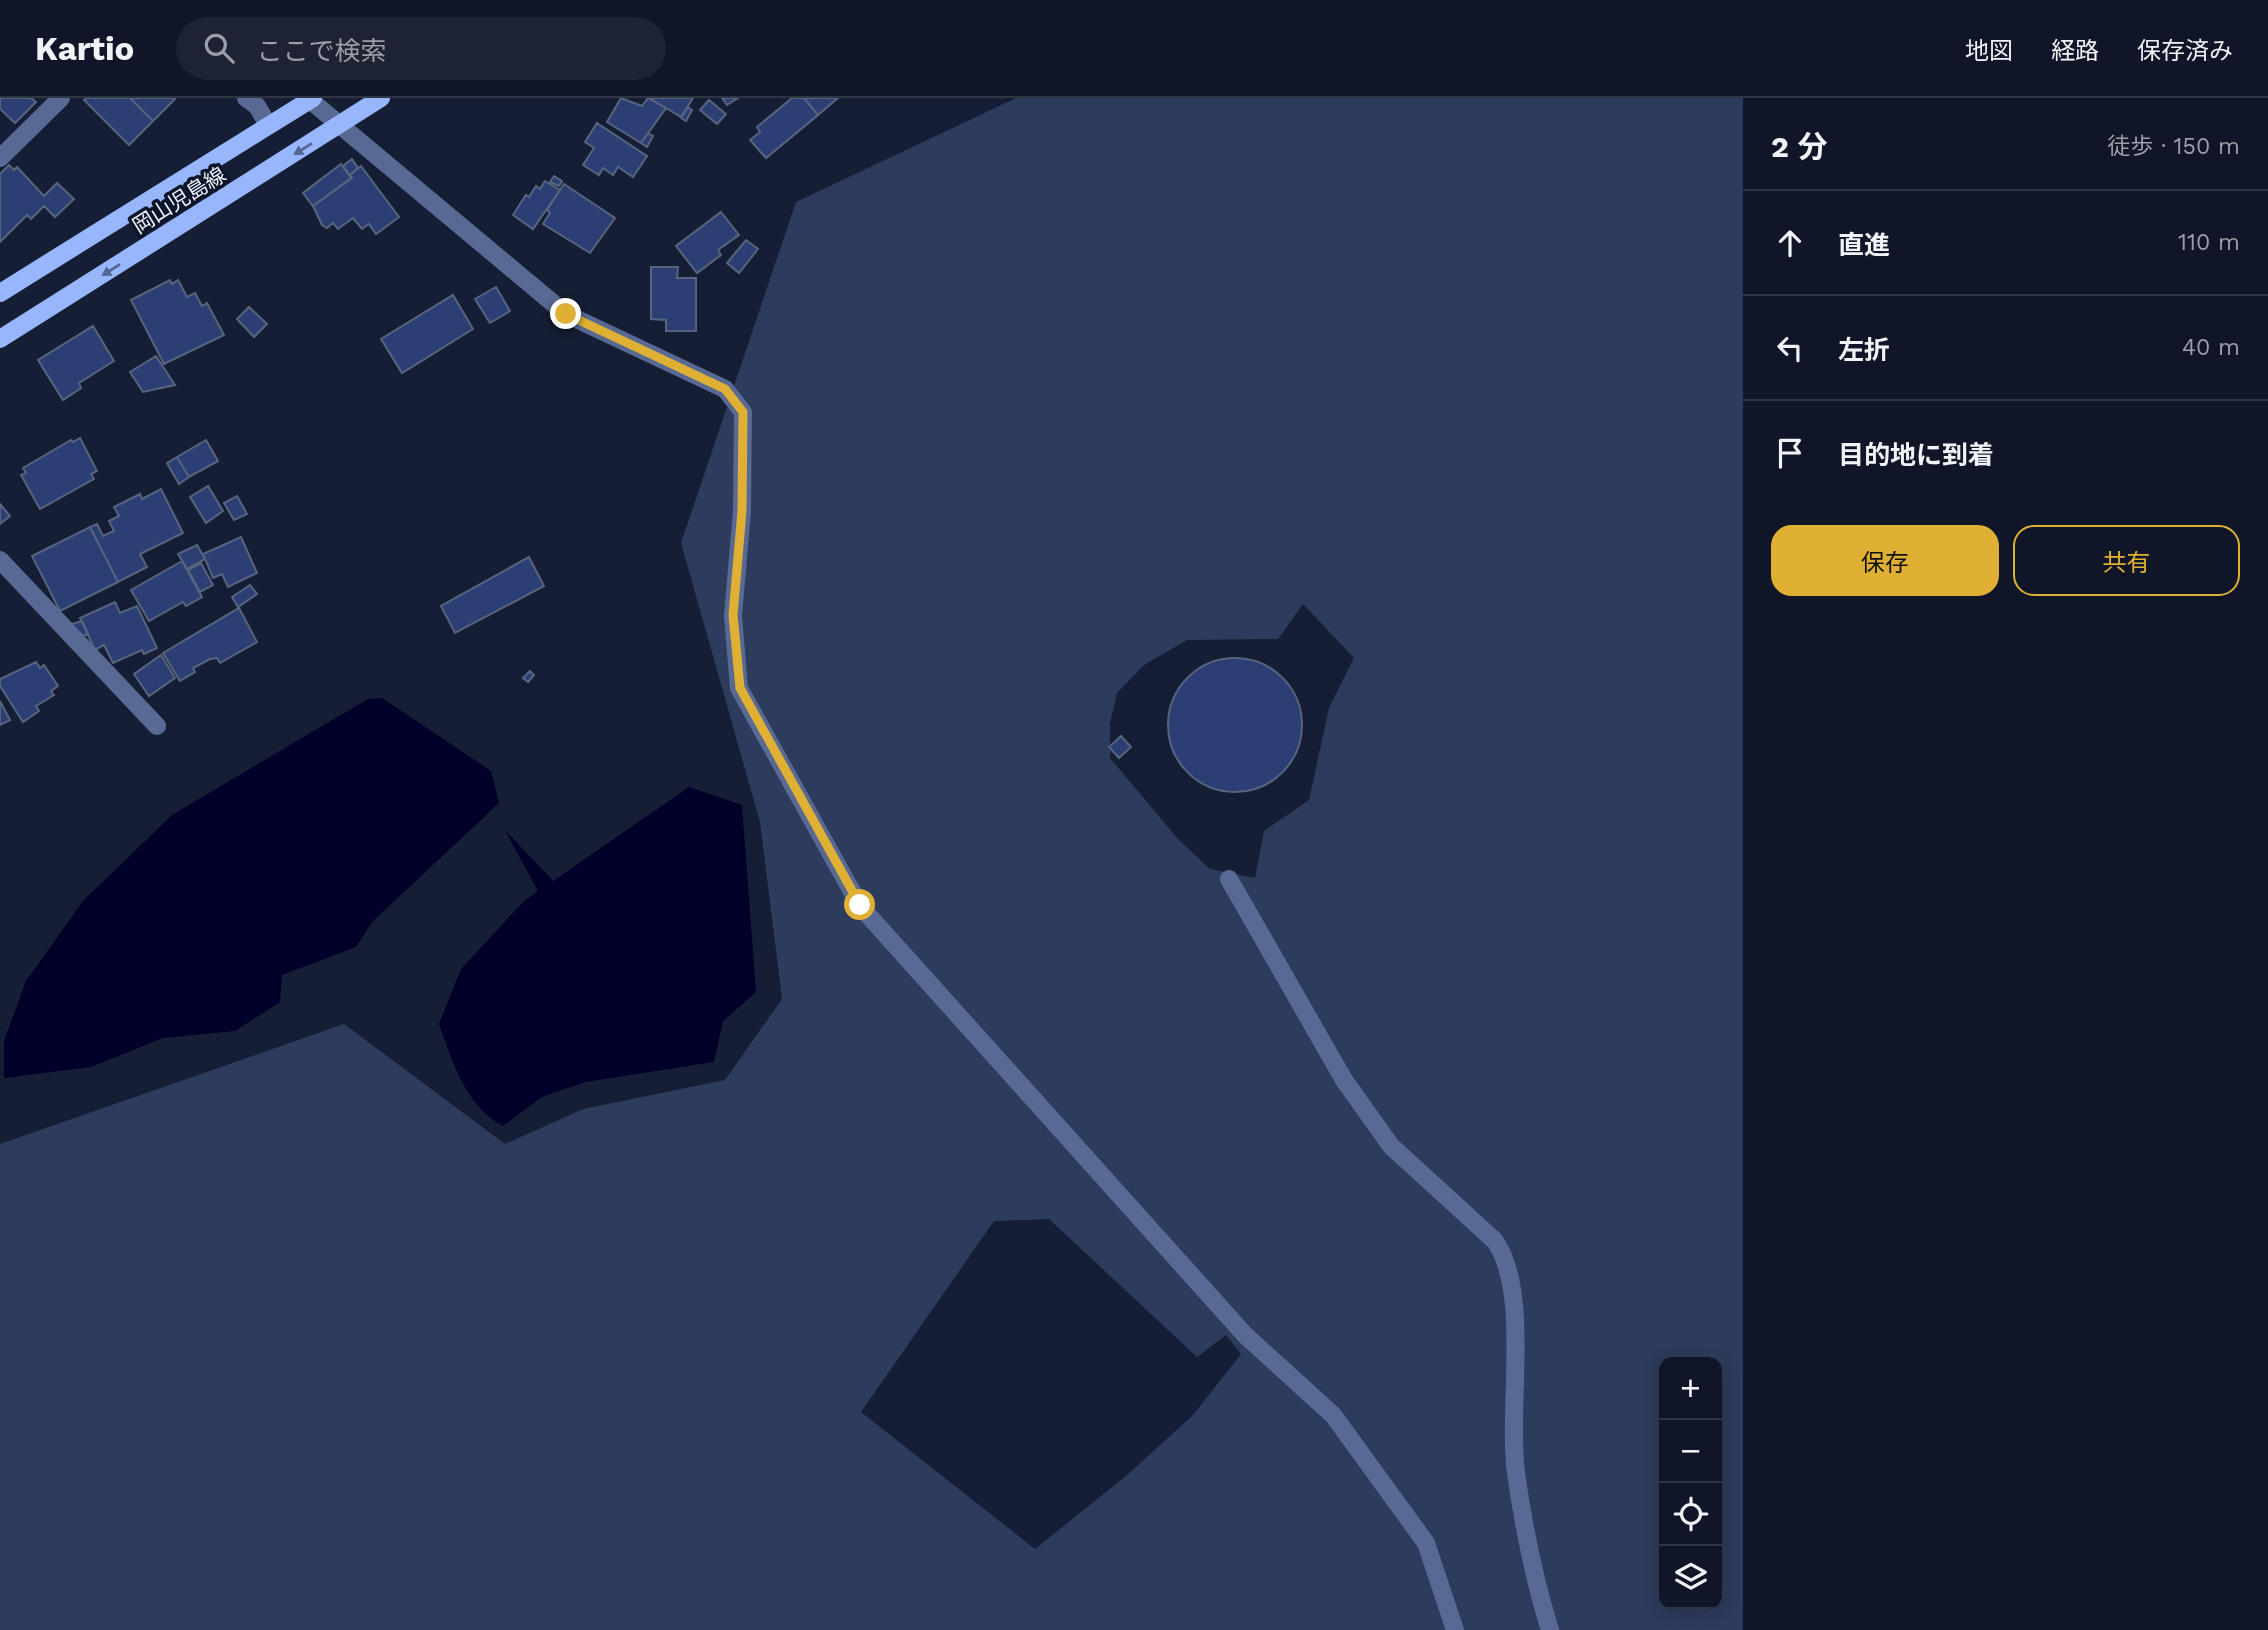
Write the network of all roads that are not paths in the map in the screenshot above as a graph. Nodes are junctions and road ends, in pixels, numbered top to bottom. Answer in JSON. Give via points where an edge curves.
{"nodes":[{"id":1,"x":61,"y":98,"type":"edge"},
{"id":2,"x":246,"y":98,"type":"edge"},
{"id":3,"x":381,"y":98,"type":"edge"},
{"id":4,"x":312,"y":99,"type":"edge"},
{"id":5,"x":268,"y":125,"type":"junction"},
{"id":6,"x":341,"y":125,"type":"junction"},
{"id":7,"x":0,"y":158,"type":"edge"},
{"id":8,"x":0,"y":293,"type":"edge"},
{"id":9,"x":0,"y":339,"type":"edge"},
{"id":10,"x":0,"y":560,"type":"edge"},
{"id":11,"x":157,"y":726,"type":"dead end"},
{"id":12,"x":1228,"y":879,"type":"dead end"},
{"id":13,"x":1455,"y":1630,"type":"edge"},
{"id":14,"x":1550,"y":1630,"type":"edge"}],
"edges":[{"from":1,"to":7,"type":"street"},
{"from":2,"to":5,"type":"street"},
{"from":3,"to":6,"type":"main road","name":"岡山児島線"},
{"from":4,"to":5,"type":"main road","name":"岡山児島線"},
{"from":4,"to":6,"type":"street"},
{"from":5,"to":8,"type":"main road","name":"岡山児島線"},
{"from":6,"to":9,"type":"main road","name":"岡山児島線","one_way":true},
{"from":6,"to":13,"type":"street","via":[[566,314],[725,389],[743,412],[742,511],[733,615],[740,688],[860,905],[1245,1335],[1333,1415],[1426,1543]]},
{"from":10,"to":11,"type":"street"},
{"from":12,"to":14,"type":"street","via":[[1344,1080],[1391,1146],[1504,1255],[1513,1303],[1515,1471]]}]}
